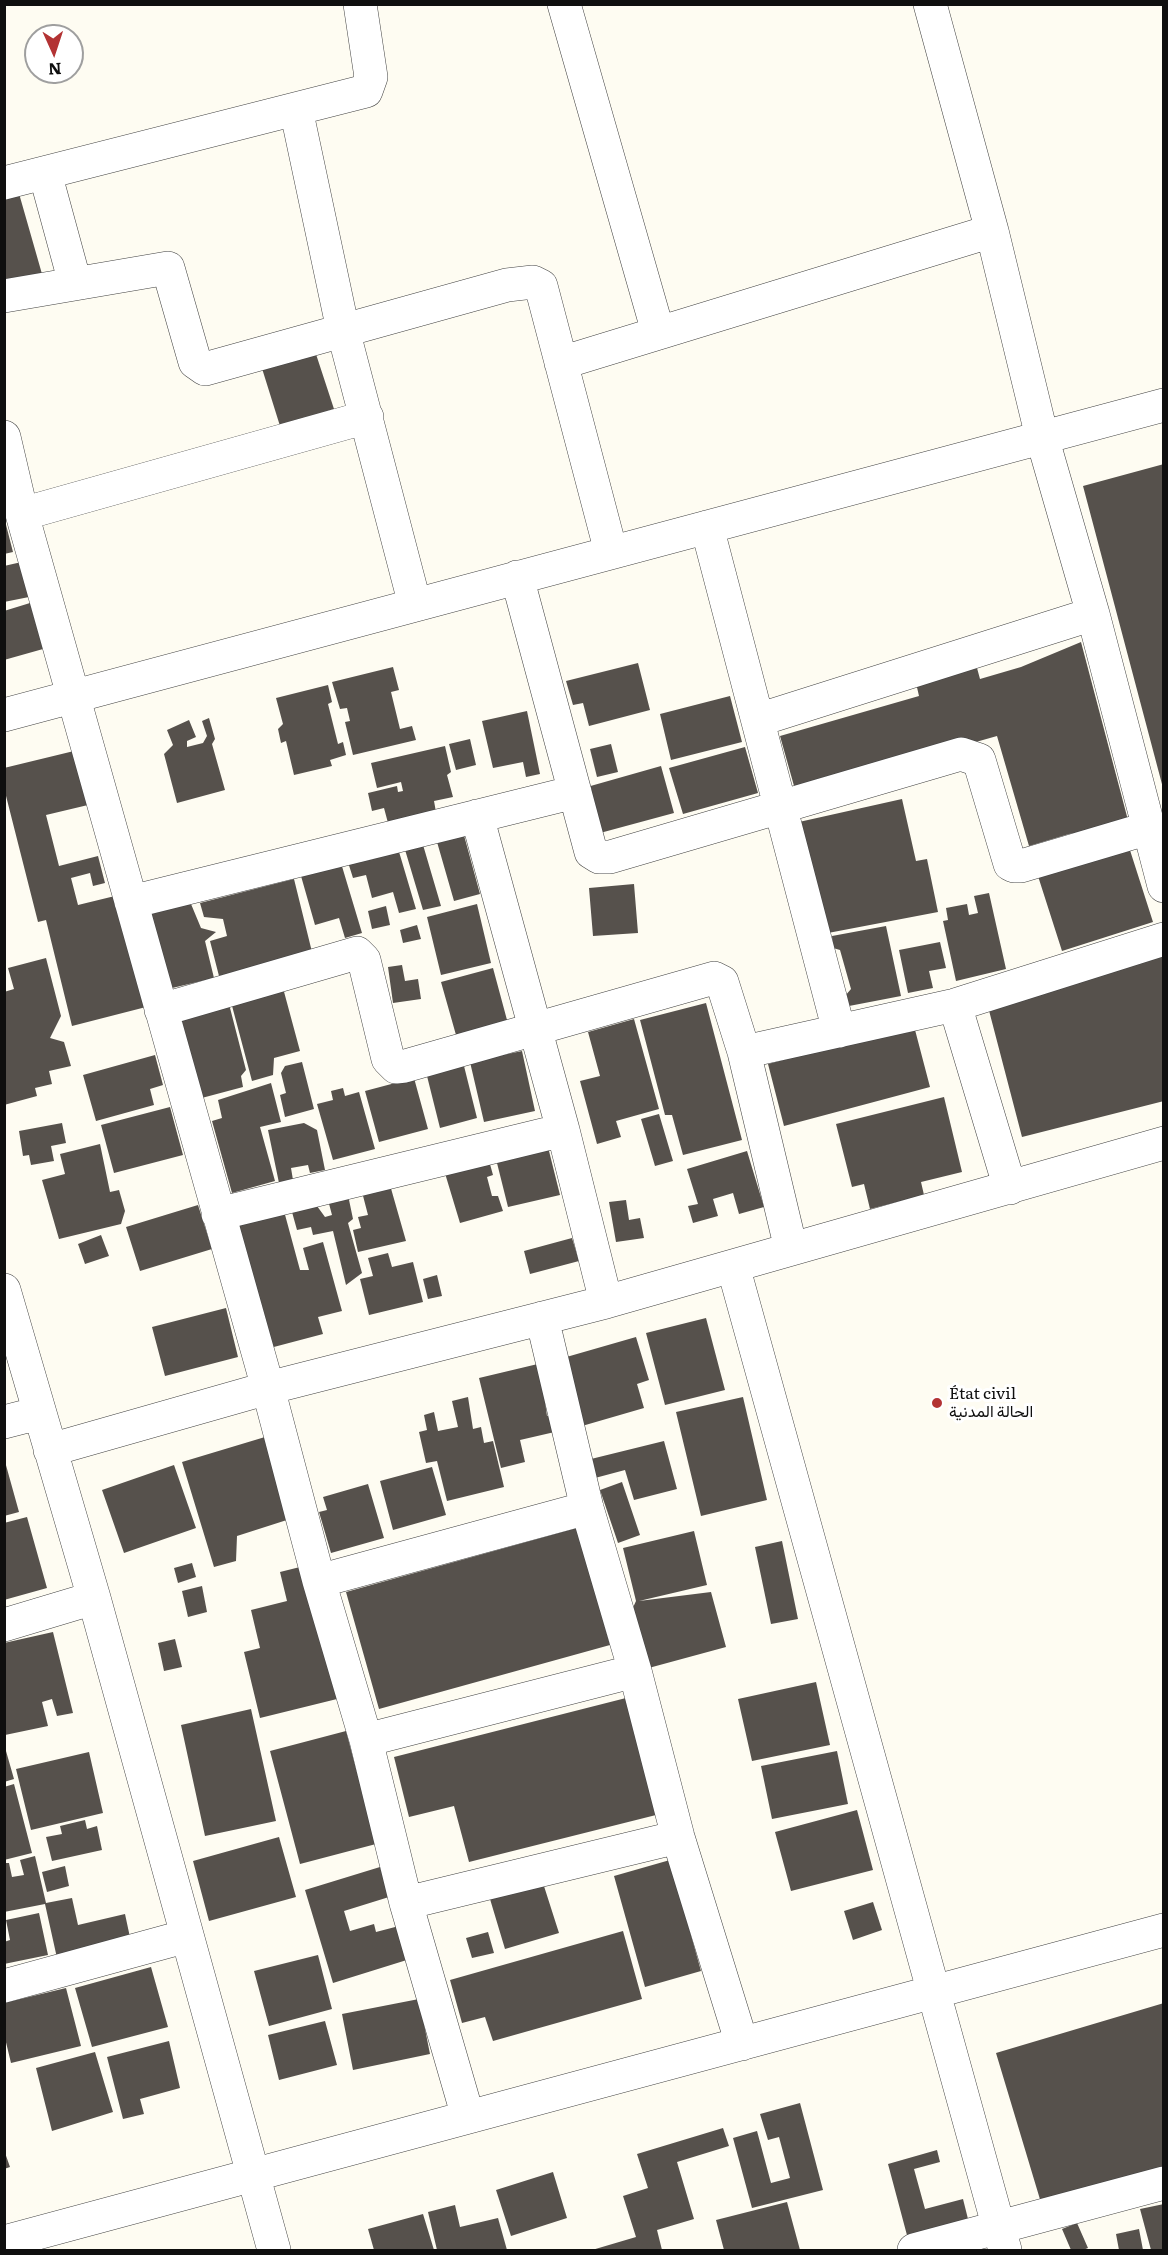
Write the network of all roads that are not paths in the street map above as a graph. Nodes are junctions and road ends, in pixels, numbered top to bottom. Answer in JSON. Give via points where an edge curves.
{"nodes":[{"id":1,"x":360,"y":4,"type":"edge"},
{"id":2,"x":564,"y":4,"type":"edge"},
{"id":3,"x":930,"y":4,"type":"edge"},
{"id":4,"x":296,"y":109,"type":"junction"},
{"id":5,"x":45,"y":173,"type":"junction"},
{"id":6,"x":4,"y":183,"type":"edge"},
{"id":7,"x":992,"y":231,"type":"junction"},
{"id":8,"x":75,"y":283,"type":"junction"},
{"id":9,"x":4,"y":296,"type":"edge"},
{"id":10,"x":343,"y":330,"type":"junction"},
{"id":11,"x":658,"y":332,"type":"junction"},
{"id":12,"x":561,"y":363,"type":"junction"},
{"id":13,"x":1164,"y":405,"type":"edge"},
{"id":14,"x":367,"y":417,"type":"junction"},
{"id":15,"x":4,"y":437,"type":"edge"},
{"id":16,"x":1042,"y":437,"type":"junction"},
{"id":17,"x":22,"y":514,"type":"junction"},
{"id":18,"x":707,"y":527,"type":"junction"},
{"id":19,"x":612,"y":552,"type":"junction"},
{"id":20,"x":517,"y":577,"type":"junction"},
{"id":21,"x":415,"y":605,"type":"junction"},
{"id":22,"x":1093,"y":614,"type":"junction"},
{"id":23,"x":73,"y":696,"type":"junction"},
{"id":24,"x":4,"y":715,"type":"edge"},
{"id":25,"x":758,"y":720,"type":"junction"},
{"id":26,"x":575,"y":792,"type":"junction"},
{"id":27,"x":780,"y":806,"type":"junction"},
{"id":28,"x":477,"y":816,"type":"junction"},
{"id":29,"x":1149,"y":828,"type":"junction"},
{"id":30,"x":1164,"y":886,"type":"edge"},
{"id":31,"x":131,"y":902,"type":"junction"},
{"id":32,"x":1164,"y":939,"type":"edge"},
{"id":33,"x":955,"y":1005,"type":"junction"},
{"id":34,"x":161,"y":1010,"type":"junction"},
{"id":35,"x":536,"y":1029,"type":"junction"},
{"id":36,"x":839,"y":1031,"type":"junction"},
{"id":37,"x":744,"y":1052,"type":"junction"},
{"id":38,"x":563,"y":1130,"type":"junction"},
{"id":39,"x":1164,"y":1143,"type":"edge"},
{"id":40,"x":1010,"y":1188,"type":"junction"},
{"id":41,"x":218,"y":1214,"type":"junction"},
{"id":42,"x":791,"y":1249,"type":"junction"},
{"id":43,"x":733,"y":1266,"type":"junction"},
{"id":44,"x":4,"y":1290,"type":"edge"},
{"id":45,"x":606,"y":1302,"type":"junction"},
{"id":46,"x":542,"y":1318,"type":"junction"},
{"id":47,"x":268,"y":1388,"type":"junction"},
{"id":48,"x":39,"y":1413,"type":"junction"},
{"id":49,"x":4,"y":1422,"type":"edge"},
{"id":50,"x":50,"y":1450,"type":"junction"},
{"id":51,"x":586,"y":1508,"type":"junction"},
{"id":52,"x":319,"y":1581,"type":"junction"},
{"id":53,"x":94,"y":1598,"type":"junction"},
{"id":54,"x":4,"y":1625,"type":"edge"},
{"id":55,"x":635,"y":1671,"type":"junction"},
{"id":56,"x":366,"y":1740,"type":"junction"},
{"id":57,"x":678,"y":1837,"type":"junction"},
{"id":58,"x":406,"y":1903,"type":"junction"},
{"id":59,"x":1164,"y":1930,"type":"edge"},
{"id":60,"x":187,"y":1936,"type":"junction"},
{"id":61,"x":4,"y":1986,"type":"edge"},
{"id":62,"x":934,"y":1992,"type":"junction"},
{"id":63,"x":742,"y":2044,"type":"junction"},
{"id":64,"x":468,"y":2117,"type":"junction"},
{"id":65,"x":255,"y":2175,"type":"junction"},
{"id":66,"x":1164,"y":2183,"type":"edge"},
{"id":67,"x":1002,"y":2239,"type":"edge"},
{"id":68,"x":17,"y":2243,"type":"edge"},
{"id":69,"x":274,"y":2250,"type":"edge"},
{"id":70,"x":914,"y":2250,"type":"edge"}],
"edges":[{"from":1,"to":4,"type":"street","via":[[370,85],[366,92]]},
{"from":2,"to":11,"type":"street"},
{"from":3,"to":7,"type":"street"},
{"from":4,"to":5,"type":"street"},
{"from":4,"to":10,"type":"street"},
{"from":5,"to":6,"type":"street"},
{"from":5,"to":8,"type":"street"},
{"from":7,"to":11,"type":"street"},
{"from":7,"to":16,"type":"street"},
{"from":8,"to":9,"type":"street"},
{"from":8,"to":10,"type":"street","via":[[168,268],[195,362],[205,369]]},
{"from":10,"to":12,"type":"street","via":[[507,285],[533,282],[541,286]]},
{"from":10,"to":14,"type":"street"},
{"from":11,"to":12,"type":"street"},
{"from":12,"to":19,"type":"street"},
{"from":13,"to":16,"type":"street"},
{"from":14,"to":17,"type":"street"},
{"from":14,"to":21,"type":"street"},
{"from":15,"to":17,"type":"street"},
{"from":16,"to":18,"type":"street"},
{"from":16,"to":22,"type":"street"},
{"from":17,"to":23,"type":"street"},
{"from":18,"to":19,"type":"street"},
{"from":18,"to":25,"type":"street"},
{"from":19,"to":20,"type":"street"},
{"from":20,"to":21,"type":"street"},
{"from":20,"to":26,"type":"street"},
{"from":21,"to":23,"type":"street"},
{"from":22,"to":25,"type":"street"},
{"from":22,"to":29,"type":"street"},
{"from":23,"to":24,"type":"street"},
{"from":23,"to":31,"type":"street"},
{"from":25,"to":27,"type":"street"},
{"from":26,"to":27,"type":"street","via":[[591,852],[599,857]]},
{"from":26,"to":28,"type":"street"},
{"from":27,"to":29,"type":"street","via":[[961,754],[979,760],[1010,864],[1014,866]]},
{"from":27,"to":36,"type":"street"},
{"from":28,"to":31,"type":"street"},
{"from":28,"to":35,"type":"street"},
{"from":29,"to":30,"type":"street"},
{"from":31,"to":34,"type":"street"},
{"from":32,"to":33,"type":"street"},
{"from":33,"to":36,"type":"street"},
{"from":33,"to":40,"type":"street"},
{"from":34,"to":35,"type":"street","via":[[357,953],[364,960],[388,1059],[396,1066]]},
{"from":34,"to":41,"type":"street"},
{"from":35,"to":37,"type":"street","via":[[714,978],[722,982]]},
{"from":35,"to":38,"type":"street"},
{"from":36,"to":37,"type":"street"},
{"from":37,"to":42,"type":"street"},
{"from":38,"to":41,"type":"street"},
{"from":38,"to":45,"type":"street"},
{"from":39,"to":40,"type":"street"},
{"from":40,"to":42,"type":"street"},
{"from":41,"to":47,"type":"street"},
{"from":42,"to":43,"type":"street"},
{"from":43,"to":45,"type":"street"},
{"from":43,"to":62,"type":"street"},
{"from":44,"to":48,"type":"street"},
{"from":45,"to":46,"type":"street"},
{"from":46,"to":47,"type":"street"},
{"from":46,"to":51,"type":"street"},
{"from":47,"to":50,"type":"street"},
{"from":47,"to":52,"type":"street"},
{"from":48,"to":49,"type":"street"},
{"from":48,"to":50,"type":"street"},
{"from":50,"to":53,"type":"street"},
{"from":51,"to":52,"type":"street"},
{"from":51,"to":55,"type":"street"},
{"from":52,"to":56,"type":"street"},
{"from":53,"to":54,"type":"street"},
{"from":53,"to":60,"type":"street"},
{"from":55,"to":56,"type":"street"},
{"from":55,"to":57,"type":"street"},
{"from":56,"to":58,"type":"street"},
{"from":57,"to":58,"type":"street"},
{"from":57,"to":63,"type":"street"},
{"from":58,"to":64,"type":"street"},
{"from":59,"to":62,"type":"street"},
{"from":60,"to":61,"type":"street"},
{"from":60,"to":65,"type":"street"},
{"from":62,"to":63,"type":"street"},
{"from":62,"to":67,"type":"street"},
{"from":63,"to":64,"type":"street"},
{"from":64,"to":65,"type":"street"},
{"from":65,"to":68,"type":"street"},
{"from":65,"to":69,"type":"street"},
{"from":66,"to":67,"type":"street"},
{"from":67,"to":70,"type":"street"}]}
